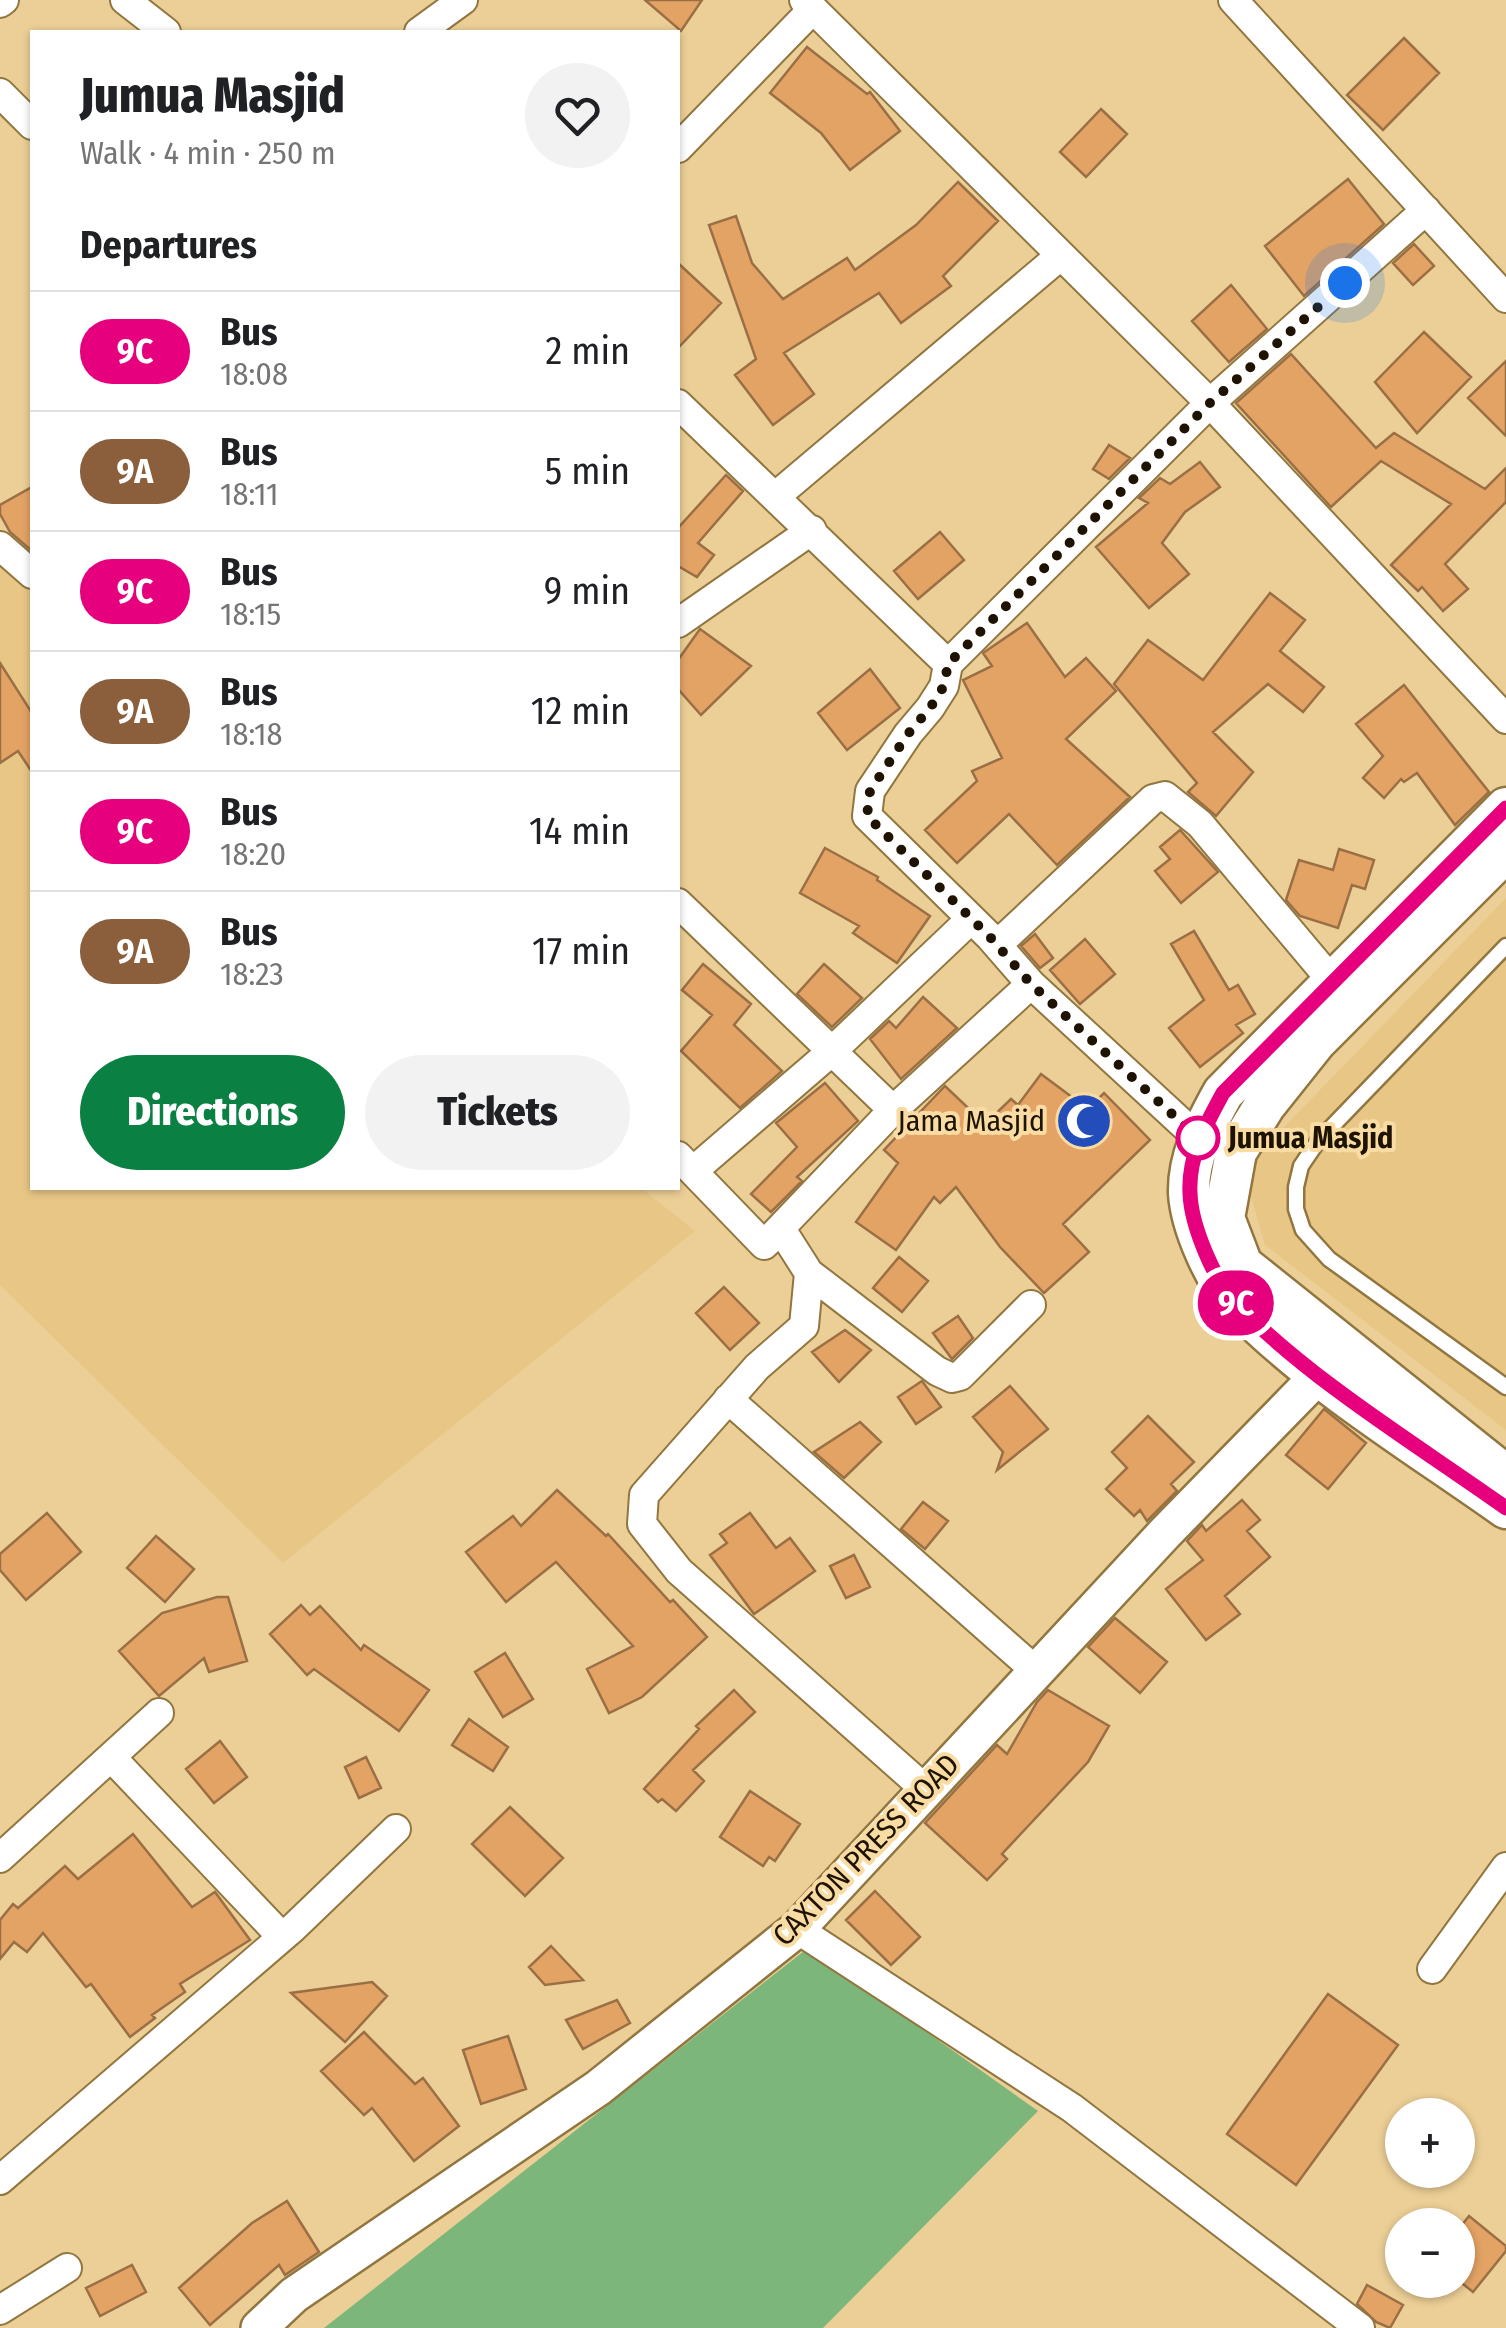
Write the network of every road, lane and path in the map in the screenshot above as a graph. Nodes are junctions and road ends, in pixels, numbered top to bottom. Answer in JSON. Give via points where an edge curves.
{"nodes":[{"id":1,"x":125,"y":0,"type":"edge"},
{"id":2,"x":463,"y":0,"type":"edge"},
{"id":3,"x":1232,"y":0,"type":"edge"},
{"id":4,"x":808,"y":5,"type":"edge"},
{"id":5,"x":163,"y":30,"type":"edge"},
{"id":6,"x":422,"y":30,"type":"edge"},
{"id":7,"x":0,"y":93,"type":"edge"},
{"id":8,"x":30,"y":123,"type":"edge"},
{"id":9,"x":680,"y":146,"type":"edge"},
{"id":10,"x":1426,"y":210,"type":"junction"},
{"id":11,"x":1060,"y":256,"type":"junction"},
{"id":12,"x":1506,"y":298,"type":"edge"},
{"id":13,"x":1210,"y":403,"type":"junction"},
{"id":14,"x":680,"y":406,"type":"edge"},
{"id":15,"x":776,"y":496,"type":"junction"},
{"id":16,"x":812,"y":530,"type":"junction"},
{"id":17,"x":0,"y":546,"type":"edge"},
{"id":18,"x":30,"y":572,"type":"edge"},
{"id":19,"x":680,"y":622,"type":"edge"},
{"id":20,"x":948,"y":664,"type":"junction"},
{"id":21,"x":1506,"y":719,"type":"edge"},
{"id":22,"x":1506,"y":808,"type":"edge"},
{"id":23,"x":1506,"y":850,"type":"edge"},
{"id":24,"x":680,"y":905,"type":"edge"},
{"id":25,"x":971,"y":919,"type":"junction"},
{"id":26,"x":997,"y":945,"type":"junction"},
{"id":27,"x":1506,"y":946,"type":"edge"},
{"id":28,"x":1332,"y":981,"type":"junction"},
{"id":29,"x":1031,"y":984,"type":"junction"},
{"id":30,"x":831,"y":1052,"type":"junction"},
{"id":31,"x":893,"y":1110,"type":"junction"},
{"id":32,"x":1198,"y":1138,"type":"junction"},
{"id":33,"x":685,"y":1163,"type":"edge"},
{"id":34,"x":764,"y":1244,"type":"junction"},
{"id":35,"x":809,"y":1273,"type":"junction"},
{"id":36,"x":1030,"y":1305,"type":"dead end"},
{"id":37,"x":1319,"y":1375,"type":"junction"},
{"id":38,"x":1506,"y":1387,"type":"edge"},
{"id":39,"x":728,"y":1400,"type":"junction"},
{"id":40,"x":1506,"y":1476,"type":"edge"},
{"id":41,"x":1506,"y":1508,"type":"edge"},
{"id":42,"x":1036,"y":1670,"type":"junction"},
{"id":43,"x":159,"y":1714,"type":"dead end"},
{"id":44,"x":111,"y":1757,"type":"junction"},
{"id":45,"x":925,"y":1789,"type":"junction"},
{"id":46,"x":396,"y":1829,"type":"dead end"},
{"id":47,"x":0,"y":1858,"type":"edge"},
{"id":48,"x":1506,"y":1867,"type":"edge"},
{"id":49,"x":797,"y":1929,"type":"junction"},
{"id":50,"x":282,"y":1937,"type":"junction"},
{"id":51,"x":1432,"y":1969,"type":"dead end"},
{"id":52,"x":0,"y":2180,"type":"edge"},
{"id":53,"x":67,"y":2268,"type":"dead end"},
{"id":54,"x":0,"y":2310,"type":"edge"},
{"id":55,"x":259,"y":2328,"type":"edge"},
{"id":56,"x":1360,"y":2328,"type":"edge"}],
"edges":[{"from":1,"to":5,"type":"street"},
{"from":2,"to":6,"type":"street"},
{"from":3,"to":10,"type":"street"},
{"from":4,"to":9,"type":"street"},
{"from":4,"to":11,"type":"street"},
{"from":7,"to":8,"type":"street"},
{"from":10,"to":12,"type":"street"},
{"from":10,"to":13,"type":"street"},
{"from":11,"to":13,"type":"street"},
{"from":11,"to":15,"type":"street"},
{"from":13,"to":20,"type":"street"},
{"from":13,"to":21,"type":"street"},
{"from":14,"to":15,"type":"street"},
{"from":15,"to":16,"type":"street"},
{"from":16,"to":19,"type":"street"},
{"from":16,"to":20,"type":"street"},
{"from":17,"to":18,"type":"street"},
{"from":20,"to":25,"type":"street","via":[[944,686],[870,791],[867,816]]},
{"from":22,"to":28,"type":"main road"},
{"from":23,"to":40,"type":"main road","via":[[1316,1041],[1265,1105],[1236,1152],[1224,1218],[1242,1266]]},
{"from":24,"to":30,"type":"street"},
{"from":25,"to":26,"type":"street"},
{"from":25,"to":30,"type":"street"},
{"from":26,"to":28,"type":"street","via":[[1152,799],[1164,796],[1200,824]]},
{"from":26,"to":29,"type":"street"},
{"from":27,"to":38,"type":"lane","via":[[1318,1141],[1301,1166],[1295,1198],[1303,1230],[1328,1259]]},
{"from":28,"to":32,"type":"main road","via":[[1223,1093]]},
{"from":29,"to":31,"type":"street"},
{"from":29,"to":32,"type":"street"},
{"from":30,"to":31,"type":"street"},
{"from":30,"to":33,"type":"street"},
{"from":31,"to":34,"type":"street"},
{"from":32,"to":37,"type":"main road","via":[[1190,1194],[1201,1245],[1234,1302]]},
{"from":33,"to":34,"type":"street"},
{"from":34,"to":35,"type":"street","via":[[781,1230]]},
{"from":35,"to":36,"type":"street","via":[[952,1378]]},
{"from":35,"to":39,"type":"street","via":[[804,1326]]},
{"from":37,"to":41,"type":"main road"},
{"from":37,"to":42,"type":"street","name":"CAXTON PRESS ROAD"},
{"from":39,"to":42,"type":"street"},
{"from":39,"to":45,"type":"street","via":[[644,1496],[642,1524],[678,1571]]},
{"from":42,"to":45,"type":"street","name":"CAXTON PRESS ROAD"},
{"from":43,"to":44,"type":"street"},
{"from":44,"to":47,"type":"street"},
{"from":44,"to":50,"type":"street"},
{"from":45,"to":49,"type":"street","name":"CAXTON PRESS ROAD"},
{"from":46,"to":50,"type":"street"},
{"from":48,"to":51,"type":"street"},
{"from":49,"to":55,"type":"street","name":"CAXTON PRESS ROAD","via":[[598,2088],[294,2296]]},
{"from":49,"to":56,"type":"street","via":[[1072,2108]]},
{"from":50,"to":52,"type":"street"},
{"from":53,"to":54,"type":"street"}]}
